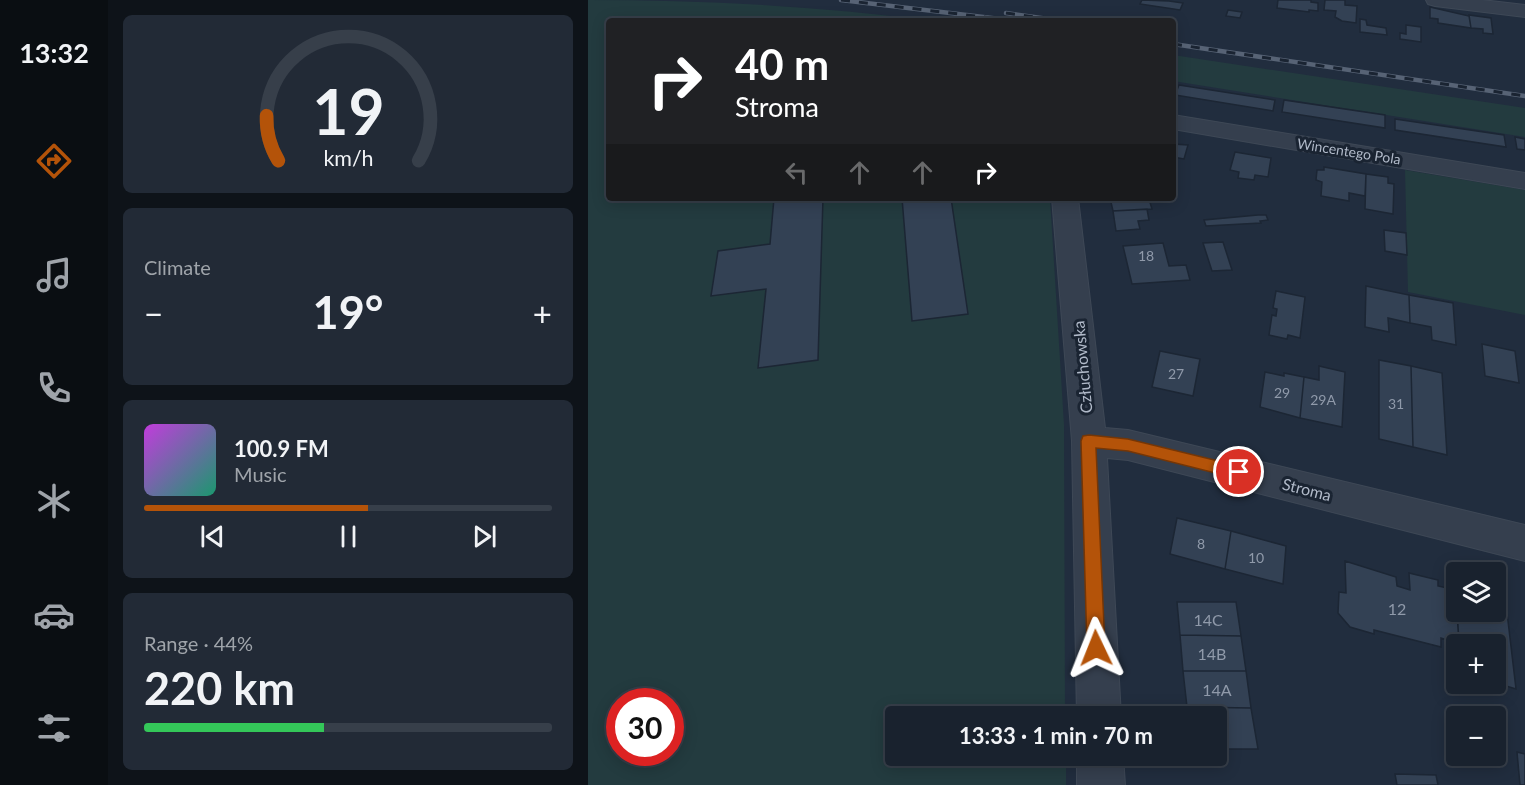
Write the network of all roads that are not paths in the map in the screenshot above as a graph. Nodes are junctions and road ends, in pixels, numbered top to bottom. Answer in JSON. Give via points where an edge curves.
{"nodes":[{"id":1,"x":1435,"y":0,"type":"edge"},
{"id":2,"x":1525,"y":11,"type":"edge"},
{"id":3,"x":1176,"y":123,"type":"edge"},
{"id":4,"x":1525,"y":181,"type":"edge"},
{"id":5,"x":1065,"y":201,"type":"edge"},
{"id":6,"x":1089,"y":441,"type":"junction"},
{"id":7,"x":1525,"y":543,"type":"edge"},
{"id":8,"x":1099,"y":706,"type":"edge"},
{"id":9,"x":1100,"y":766,"type":"edge"},
{"id":10,"x":1101,"y":785,"type":"edge"}],
"edges":[{"from":1,"to":2,"type":"street"},
{"from":3,"to":4,"type":"street","name":"Wincentego Pola"},
{"from":5,"to":6,"type":"street","name":"Człuchowska"},
{"from":6,"to":7,"type":"street","name":"Stroma","via":[[1128,445]]},
{"from":6,"to":8,"type":"street","name":"Człuchowska"},
{"from":9,"to":10,"type":"street"}]}
